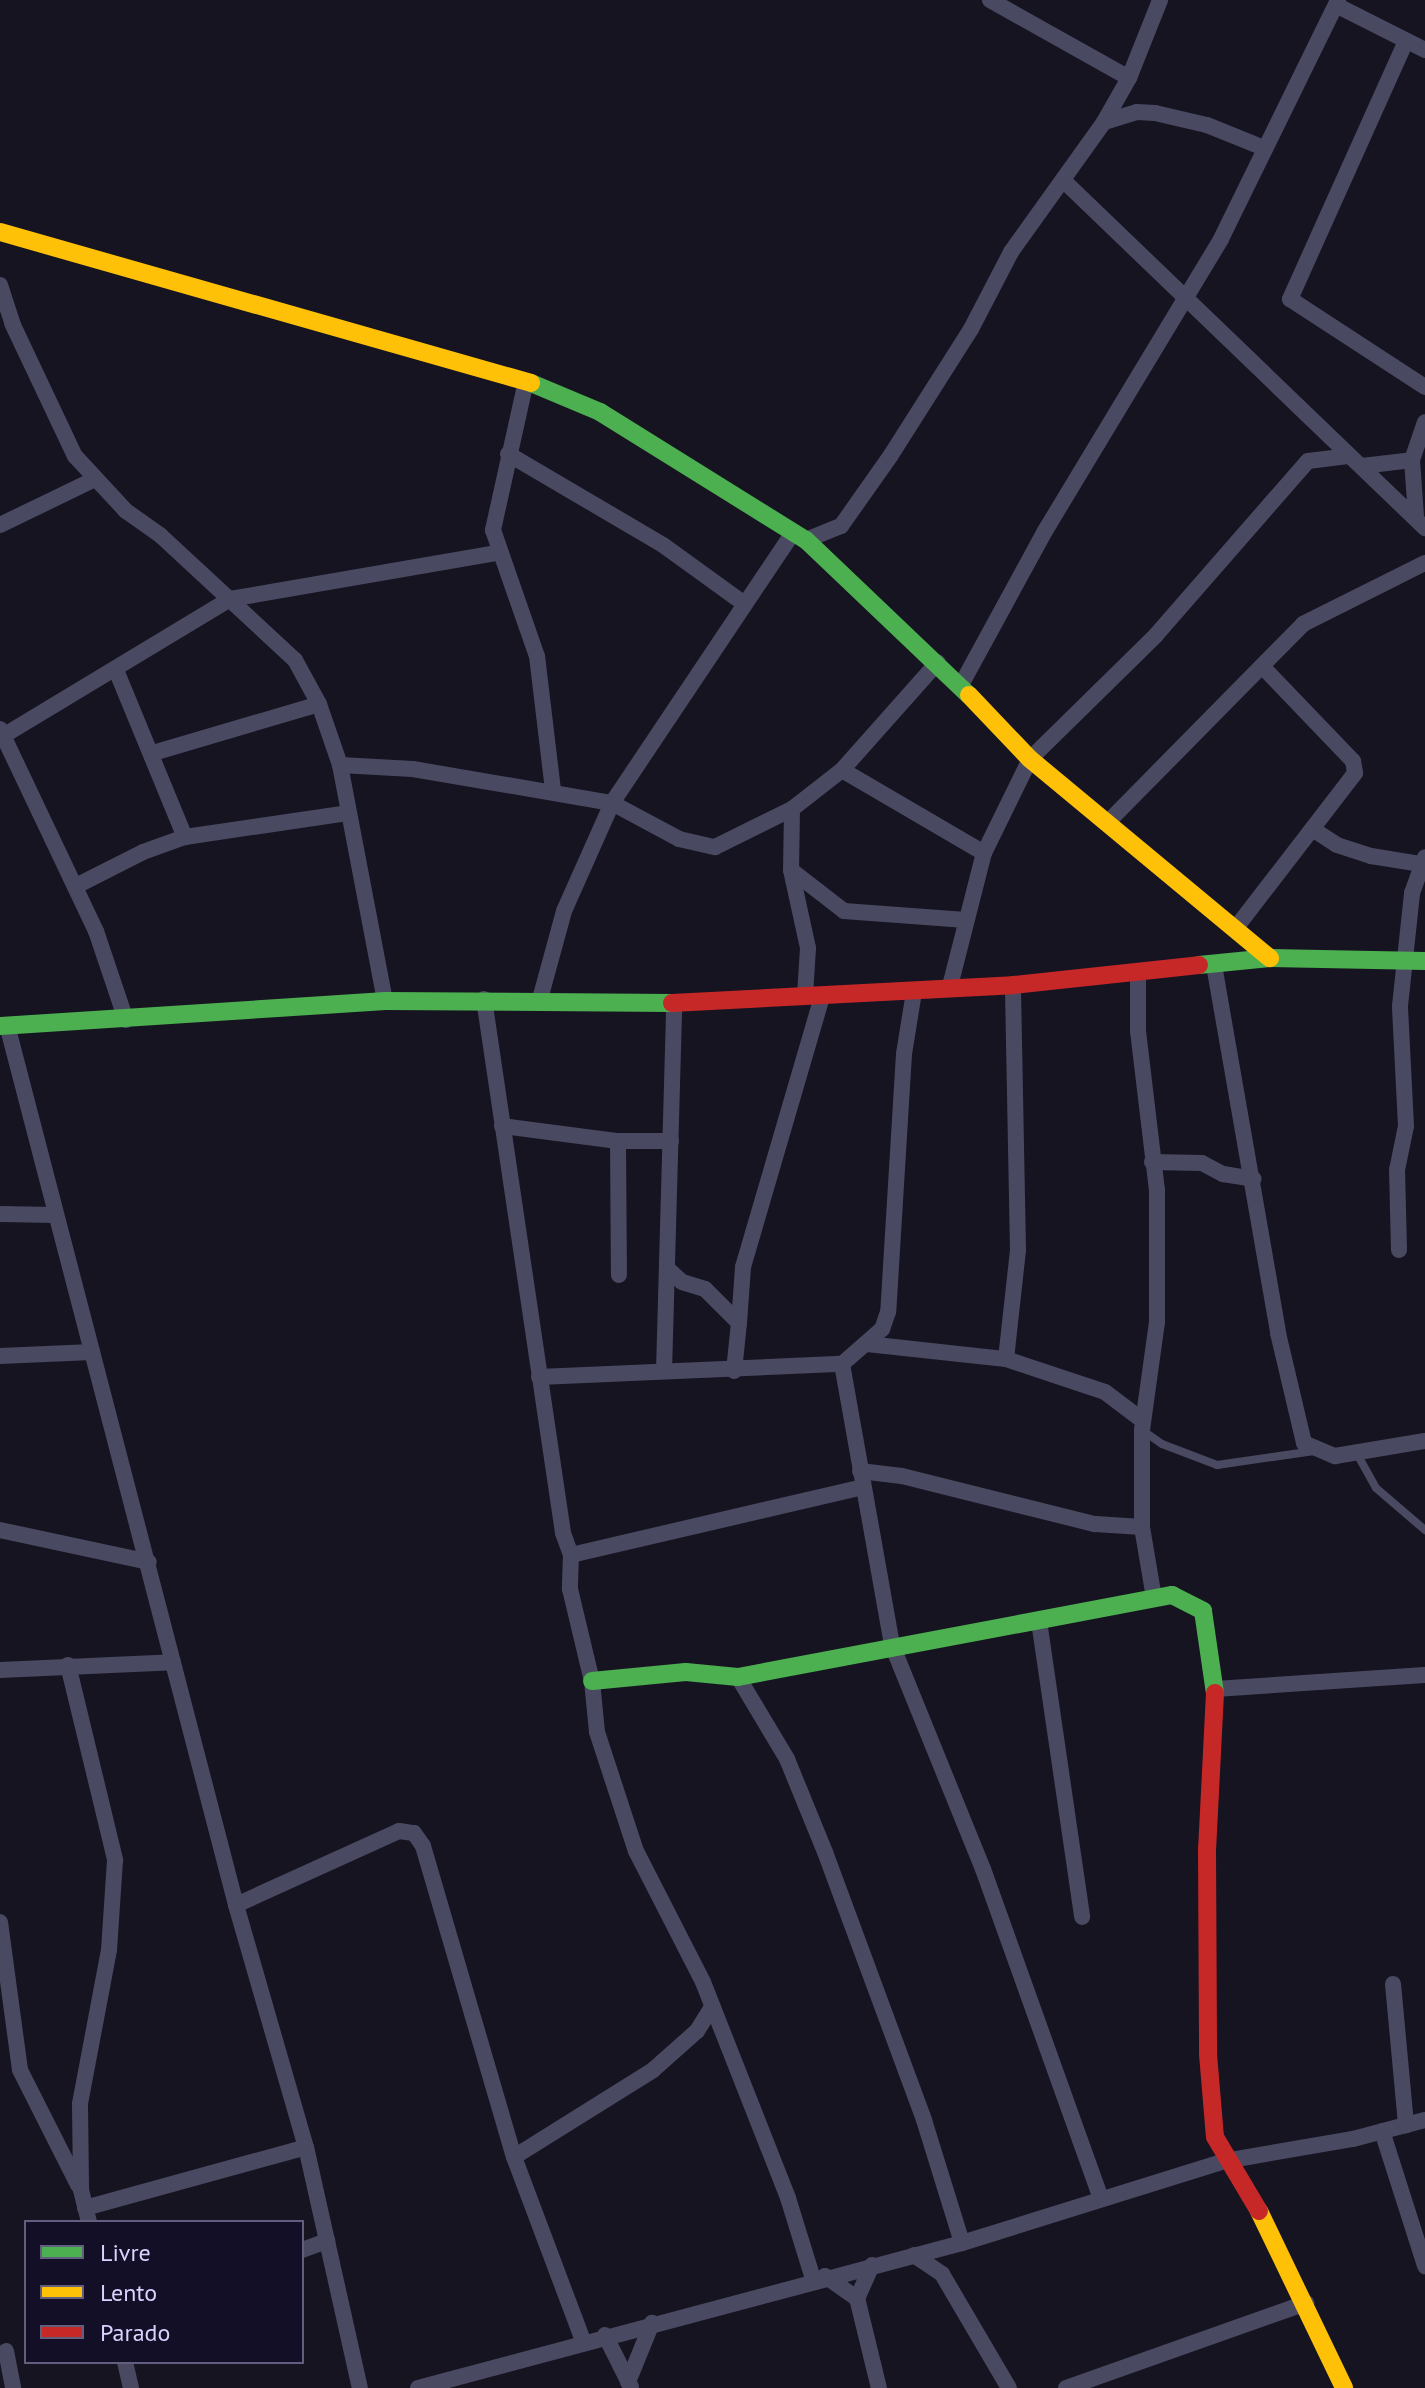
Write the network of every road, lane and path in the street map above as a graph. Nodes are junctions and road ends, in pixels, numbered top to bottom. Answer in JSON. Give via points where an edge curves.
{"nodes":[{"id":1,"x":990,"y":0,"type":"edge"},
{"id":2,"x":1160,"y":0,"type":"edge"},
{"id":3,"x":1337,"y":2,"type":"edge"},
{"id":4,"x":1406,"y":41,"type":"junction"},
{"id":5,"x":1425,"y":50,"type":"edge"},
{"id":6,"x":1129,"y":78,"type":"junction"},
{"id":7,"x":1104,"y":122,"type":"junction"},
{"id":8,"x":1264,"y":148,"type":"junction"},
{"id":9,"x":1064,"y":181,"type":"junction"},
{"id":10,"x":0,"y":232,"type":"edge"},
{"id":11,"x":0,"y":285,"type":"edge"},
{"id":12,"x":1184,"y":299,"type":"junction"},
{"id":13,"x":526,"y":381,"type":"junction"},
{"id":14,"x":1425,"y":387,"type":"edge"},
{"id":15,"x":1424,"y":426,"type":"edge"},
{"id":16,"x":508,"y":454,"type":"junction"},
{"id":17,"x":1346,"y":456,"type":"junction"},
{"id":18,"x":1412,"y":460,"type":"junction"},
{"id":19,"x":1362,"y":466,"type":"junction"},
{"id":20,"x":93,"y":480,"type":"junction"},
{"id":21,"x":1421,"y":522,"type":"edge"},
{"id":22,"x":0,"y":525,"type":"edge"},
{"id":23,"x":799,"y":536,"type":"junction"},
{"id":24,"x":497,"y":553,"type":"junction"},
{"id":25,"x":1425,"y":563,"type":"edge"},
{"id":26,"x":230,"y":599,"type":"junction"},
{"id":27,"x":743,"y":603,"type":"junction"},
{"id":28,"x":938,"y":662,"type":"junction"},
{"id":29,"x":1263,"y":667,"type":"junction"},
{"id":30,"x":116,"y":670,"type":"junction"},
{"id":31,"x":961,"y":685,"type":"junction"},
{"id":32,"x":319,"y":704,"type":"junction"},
{"id":33,"x":2,"y":732,"type":"edge"},
{"id":34,"x":153,"y":753,"type":"junction"},
{"id":35,"x":1030,"y":759,"type":"junction"},
{"id":36,"x":340,"y":765,"type":"junction"},
{"id":37,"x":7,"y":767,"type":"edge"},
{"id":38,"x":842,"y":770,"type":"junction"},
{"id":39,"x":553,"y":790,"type":"junction"},
{"id":40,"x":612,"y":803,"type":"junction"},
{"id":41,"x":792,"y":809,"type":"junction"},
{"id":42,"x":347,"y":813,"type":"junction"},
{"id":43,"x":1108,"y":822,"type":"junction"},
{"id":44,"x":1314,"y":830,"type":"junction"},
{"id":45,"x":185,"y":837,"type":"junction"},
{"id":46,"x":984,"y":853,"type":"junction"},
{"id":47,"x":1423,"y":860,"type":"edge"},
{"id":48,"x":791,"y":870,"type":"junction"},
{"id":49,"x":76,"y":886,"type":"junction"},
{"id":50,"x":966,"y":920,"type":"junction"},
{"id":51,"x":1235,"y":929,"type":"junction"},
{"id":52,"x":1270,"y":958,"type":"junction"},
{"id":53,"x":1403,"y":960,"type":"junction"},
{"id":54,"x":1425,"y":961,"type":"edge"},
{"id":55,"x":1214,"y":965,"type":"junction"},
{"id":56,"x":1138,"y":973,"type":"junction"},
{"id":57,"x":1013,"y":985,"type":"junction"},
{"id":58,"x":950,"y":986,"type":"junction"},
{"id":59,"x":914,"y":992,"type":"junction"},
{"id":60,"x":814,"y":996,"type":"junction"},
{"id":61,"x":484,"y":999,"type":"junction"},
{"id":62,"x":540,"y":999,"type":"junction"},
{"id":63,"x":385,"y":1001,"type":"junction"},
{"id":64,"x":674,"y":1003,"type":"junction"},
{"id":65,"x":126,"y":1020,"type":"junction"},
{"id":66,"x":3,"y":1025,"type":"edge"},
{"id":67,"x":502,"y":1126,"type":"junction"},
{"id":68,"x":618,"y":1141,"type":"junction"},
{"id":69,"x":671,"y":1141,"type":"junction"},
{"id":70,"x":1152,"y":1162,"type":"junction"},
{"id":71,"x":1254,"y":1179,"type":"junction"},
{"id":72,"x":0,"y":1214,"type":"edge"},
{"id":73,"x":55,"y":1215,"type":"junction"},
{"id":74,"x":1399,"y":1250,"type":"dead end"},
{"id":75,"x":668,"y":1269,"type":"junction"},
{"id":76,"x":619,"y":1275,"type":"dead end"},
{"id":77,"x":739,"y":1323,"type":"junction"},
{"id":78,"x":867,"y":1344,"type":"junction"},
{"id":79,"x":92,"y":1352,"type":"junction"},
{"id":80,"x":0,"y":1356,"type":"edge"},
{"id":81,"x":1006,"y":1359,"type":"junction"},
{"id":82,"x":842,"y":1364,"type":"junction"},
{"id":83,"x":664,"y":1371,"type":"junction"},
{"id":84,"x":734,"y":1371,"type":"junction"},
{"id":85,"x":539,"y":1377,"type":"junction"},
{"id":86,"x":1142,"y":1425,"type":"junction"},
{"id":87,"x":1425,"y":1441,"type":"edge"},
{"id":88,"x":1314,"y":1451,"type":"junction"},
{"id":89,"x":1356,"y":1452,"type":"junction"},
{"id":90,"x":862,"y":1479,"type":"junction"},
{"id":91,"x":1142,"y":1527,"type":"junction"},
{"id":92,"x":0,"y":1530,"type":"edge"},
{"id":93,"x":1425,"y":1530,"type":"edge"},
{"id":94,"x":571,"y":1555,"type":"junction"},
{"id":95,"x":149,"y":1562,"type":"junction"},
{"id":96,"x":1154,"y":1598,"type":"junction"},
{"id":97,"x":1039,"y":1621,"type":"junction"},
{"id":98,"x":892,"y":1645,"type":"junction"},
{"id":99,"x":173,"y":1662,"type":"junction"},
{"id":100,"x":68,"y":1665,"type":"junction"},
{"id":101,"x":0,"y":1670,"type":"edge"},
{"id":102,"x":1423,"y":1676,"type":"edge"},
{"id":103,"x":738,"y":1677,"type":"junction"},
{"id":104,"x":592,"y":1681,"type":"junction"},
{"id":105,"x":1215,"y":1689,"type":"junction"},
{"id":106,"x":236,"y":1905,"type":"junction"},
{"id":107,"x":1082,"y":1917,"type":"dead end"},
{"id":108,"x":0,"y":1922,"type":"edge"},
{"id":109,"x":1393,"y":1984,"type":"dead end"},
{"id":110,"x":712,"y":2007,"type":"junction"},
{"id":111,"x":1425,"y":2120,"type":"edge"},
{"id":112,"x":1406,"y":2125,"type":"junction"},
{"id":113,"x":1382,"y":2131,"type":"junction"},
{"id":114,"x":306,"y":2147,"type":"junction"},
{"id":115,"x":514,"y":2157,"type":"junction"},
{"id":116,"x":1225,"y":2161,"type":"junction"},
{"id":117,"x":81,"y":2190,"type":"junction"},
{"id":118,"x":1100,"y":2196,"type":"junction"},
{"id":119,"x":87,"y":2215,"type":"edge"},
{"id":120,"x":327,"y":2241,"type":"junction"},
{"id":121,"x":959,"y":2244,"type":"junction"},
{"id":122,"x":304,"y":2249,"type":"edge"},
{"id":123,"x":914,"y":2255,"type":"junction"},
{"id":124,"x":872,"y":2265,"type":"junction"},
{"id":125,"x":1425,"y":2266,"type":"edge"},
{"id":126,"x":942,"y":2274,"type":"junction"},
{"id":127,"x":819,"y":2278,"type":"junction"},
{"id":128,"x":857,"y":2298,"type":"junction"},
{"id":129,"x":1306,"y":2303,"type":"junction"},
{"id":130,"x":652,"y":2323,"type":"junction"},
{"id":131,"x":605,"y":2335,"type":"junction"},
{"id":132,"x":583,"y":2341,"type":"junction"},
{"id":133,"x":6,"y":2351,"type":"dead end"},
{"id":134,"x":125,"y":2364,"type":"edge"},
{"id":135,"x":630,"y":2385,"type":"edge"},
{"id":136,"x":13,"y":2388,"type":"edge"},
{"id":137,"x":131,"y":2388,"type":"edge"},
{"id":138,"x":360,"y":2388,"type":"edge"},
{"id":139,"x":418,"y":2388,"type":"edge"},
{"id":140,"x":879,"y":2388,"type":"edge"},
{"id":141,"x":1009,"y":2388,"type":"edge"},
{"id":142,"x":1066,"y":2388,"type":"edge"},
{"id":143,"x":1344,"y":2388,"type":"edge"}],
"edges":[{"from":1,"to":6,"type":"street"},
{"from":2,"to":6,"type":"street"},
{"from":3,"to":4,"type":"street"},
{"from":3,"to":8,"type":"street"},
{"from":4,"to":5,"type":"street"},
{"from":4,"to":14,"type":"street","via":[[1290,299]]},
{"from":6,"to":7,"type":"street"},
{"from":7,"to":8,"type":"street","via":[[1137,112],[1155,113],[1207,125]]},
{"from":7,"to":9,"type":"street"},
{"from":8,"to":12,"type":"street","via":[[1221,239]]},
{"from":9,"to":12,"type":"street"},
{"from":9,"to":23,"type":"street","via":[[1011,252],[971,329],[841,526]]},
{"from":10,"to":13,"type":"street"},
{"from":11,"to":20,"type":"street","via":[[40,387]]},
{"from":12,"to":17,"type":"street"},
{"from":12,"to":31,"type":"street","via":[[1045,531]]},
{"from":13,"to":16,"type":"street"},
{"from":13,"to":23,"type":"street","via":[[600,412]]},
{"from":15,"to":18,"type":"street"},
{"from":16,"to":24,"type":"street","via":[[493,530]]},
{"from":16,"to":27,"type":"street","via":[[663,545]]},
{"from":17,"to":19,"type":"street"},
{"from":17,"to":35,"type":"street","via":[[1308,461],[1156,635]]},
{"from":18,"to":19,"type":"street"},
{"from":18,"to":21,"type":"street"},
{"from":19,"to":21,"type":"street"},
{"from":20,"to":22,"type":"street"},
{"from":20,"to":26,"type":"street"},
{"from":23,"to":27,"type":"street"},
{"from":23,"to":28,"type":"street"},
{"from":24,"to":26,"type":"street"},
{"from":24,"to":39,"type":"street","via":[[537,656]]},
{"from":25,"to":29,"type":"street","via":[[1322,611]]},
{"from":26,"to":30,"type":"street"},
{"from":26,"to":32,"type":"street","via":[[295,660]]},
{"from":27,"to":40,"type":"street"},
{"from":28,"to":31,"type":"street"},
{"from":28,"to":38,"type":"street"},
{"from":29,"to":43,"type":"street"},
{"from":29,"to":44,"type":"street","via":[[1353,761],[1355,773]]},
{"from":30,"to":33,"type":"street"},
{"from":30,"to":34,"type":"street"},
{"from":31,"to":35,"type":"street"},
{"from":32,"to":34,"type":"street"},
{"from":32,"to":36,"type":"street"},
{"from":33,"to":37,"type":"street"},
{"from":34,"to":45,"type":"street"},
{"from":35,"to":43,"type":"street"},
{"from":35,"to":46,"type":"street"},
{"from":36,"to":39,"type":"street","via":[[413,769]]},
{"from":36,"to":42,"type":"street"},
{"from":37,"to":49,"type":"street"},
{"from":38,"to":41,"type":"street"},
{"from":38,"to":46,"type":"street"},
{"from":39,"to":40,"type":"street"},
{"from":40,"to":41,"type":"street","via":[[679,839],[715,847]]},
{"from":40,"to":62,"type":"street","via":[[564,911]]},
{"from":41,"to":48,"type":"street"},
{"from":42,"to":45,"type":"street"},
{"from":42,"to":63,"type":"street"},
{"from":43,"to":51,"type":"street"},
{"from":44,"to":47,"type":"street","via":[[1337,845],[1371,856]]},
{"from":44,"to":51,"type":"street"},
{"from":45,"to":49,"type":"street"},
{"from":46,"to":50,"type":"street"},
{"from":47,"to":53,"type":"street"},
{"from":48,"to":50,"type":"street","via":[[844,911]]},
{"from":48,"to":60,"type":"street"},
{"from":49,"to":65,"type":"street"},
{"from":50,"to":58,"type":"street"},
{"from":51,"to":52,"type":"street"},
{"from":52,"to":53,"type":"street"},
{"from":52,"to":55,"type":"street"},
{"from":53,"to":54,"type":"street"},
{"from":53,"to":74,"type":"street","via":[[1406,1126],[1397,1170]]},
{"from":55,"to":56,"type":"street"},
{"from":55,"to":71,"type":"street"},
{"from":56,"to":57,"type":"street"},
{"from":56,"to":70,"type":"street","via":[[1138,1031]]},
{"from":57,"to":58,"type":"street"},
{"from":57,"to":81,"type":"street","via":[[1018,1250]]},
{"from":58,"to":59,"type":"street"},
{"from":59,"to":60,"type":"street"},
{"from":59,"to":78,"type":"street","via":[[904,1054],[888,1312],[882,1329]]},
{"from":60,"to":64,"type":"street"},
{"from":60,"to":77,"type":"street","via":[[743,1267]]},
{"from":61,"to":62,"type":"street"},
{"from":61,"to":63,"type":"street"},
{"from":61,"to":67,"type":"street"},
{"from":62,"to":64,"type":"street"},
{"from":63,"to":65,"type":"street"},
{"from":64,"to":69,"type":"street"},
{"from":65,"to":66,"type":"street"},
{"from":66,"to":73,"type":"street"},
{"from":67,"to":68,"type":"street"},
{"from":67,"to":85,"type":"street"},
{"from":68,"to":69,"type":"street"},
{"from":68,"to":76,"type":"street"},
{"from":69,"to":75,"type":"street"},
{"from":70,"to":71,"type":"street","via":[[1202,1163],[1223,1174]]},
{"from":70,"to":86,"type":"street","via":[[1157,1190],[1157,1322]]},
{"from":71,"to":88,"type":"street","via":[[1299,1431]]},
{"from":72,"to":73,"type":"street"},
{"from":73,"to":79,"type":"street"},
{"from":75,"to":77,"type":"street","via":[[682,1282],[705,1289]]},
{"from":75,"to":83,"type":"street"},
{"from":77,"to":84,"type":"street"},
{"from":78,"to":81,"type":"street"},
{"from":78,"to":82,"type":"street"},
{"from":79,"to":80,"type":"street"},
{"from":79,"to":95,"type":"street"},
{"from":81,"to":86,"type":"street","via":[[1105,1392]]},
{"from":82,"to":84,"type":"street"},
{"from":82,"to":90,"type":"street"},
{"from":83,"to":84,"type":"street"},
{"from":83,"to":85,"type":"street"},
{"from":85,"to":94,"type":"street"},
{"from":86,"to":88,"type":"lane","via":[[1162,1444],[1217,1465]]},
{"from":86,"to":91,"type":"street"},
{"from":87,"to":89,"type":"street"},
{"from":88,"to":89,"type":"street","via":[[1335,1456]]},
{"from":89,"to":93,"type":"lane","via":[[1376,1488]]},
{"from":90,"to":91,"type":"street","via":[[902,1476],[1095,1524]]},
{"from":90,"to":94,"type":"street"},
{"from":90,"to":98,"type":"street"},
{"from":91,"to":96,"type":"street"},
{"from":92,"to":95,"type":"street"},
{"from":94,"to":104,"type":"street","via":[[570,1589]]},
{"from":95,"to":99,"type":"street"},
{"from":96,"to":97,"type":"street"},
{"from":96,"to":105,"type":"street","via":[[1172,1595],[1203,1611]]},
{"from":97,"to":98,"type":"street"},
{"from":97,"to":107,"type":"street"},
{"from":98,"to":103,"type":"street"},
{"from":98,"to":118,"type":"street","via":[[983,1869]]},
{"from":99,"to":100,"type":"street"},
{"from":99,"to":106,"type":"street"},
{"from":100,"to":101,"type":"street"},
{"from":100,"to":117,"type":"street","via":[[115,1860],[109,1950],[80,2104]]},
{"from":102,"to":105,"type":"street"},
{"from":103,"to":104,"type":"street","via":[[686,1672]]},
{"from":103,"to":121,"type":"street","via":[[787,1759],[825,1852],[924,2120]]},
{"from":104,"to":110,"type":"street","via":[[597,1732],[636,1851]]},
{"from":105,"to":116,"type":"street","via":[[1207,1850],[1208,2054],[1210,2109]]},
{"from":106,"to":114,"type":"street"},
{"from":106,"to":115,"type":"street","via":[[399,1831],[414,1833],[423,1846]]},
{"from":108,"to":117,"type":"street","via":[[20,2070]]},
{"from":109,"to":112,"type":"street"},
{"from":110,"to":115,"type":"street","via":[[697,2031],[653,2070]]},
{"from":110,"to":127,"type":"street"},
{"from":111,"to":112,"type":"street"},
{"from":112,"to":113,"type":"street"},
{"from":113,"to":116,"type":"street"},
{"from":113,"to":125,"type":"street"},
{"from":114,"to":119,"type":"street"},
{"from":114,"to":120,"type":"street"},
{"from":115,"to":132,"type":"street"},
{"from":116,"to":118,"type":"street"},
{"from":116,"to":129,"type":"street","via":[[1270,2231]]},
{"from":117,"to":119,"type":"street"},
{"from":118,"to":121,"type":"street"},
{"from":120,"to":122,"type":"street"},
{"from":120,"to":138,"type":"street"},
{"from":121,"to":123,"type":"street"},
{"from":121,"to":126,"type":"street"},
{"from":123,"to":124,"type":"street"},
{"from":123,"to":126,"type":"street"},
{"from":124,"to":127,"type":"street"},
{"from":124,"to":128,"type":"street"},
{"from":126,"to":141,"type":"street"},
{"from":127,"to":128,"type":"street"},
{"from":127,"to":130,"type":"street"},
{"from":128,"to":140,"type":"street"},
{"from":129,"to":142,"type":"street"},
{"from":129,"to":143,"type":"street"},
{"from":130,"to":131,"type":"street"},
{"from":130,"to":135,"type":"street"},
{"from":131,"to":132,"type":"street"},
{"from":131,"to":135,"type":"street"},
{"from":132,"to":139,"type":"street"},
{"from":133,"to":136,"type":"street"},
{"from":134,"to":137,"type":"street"}]}
